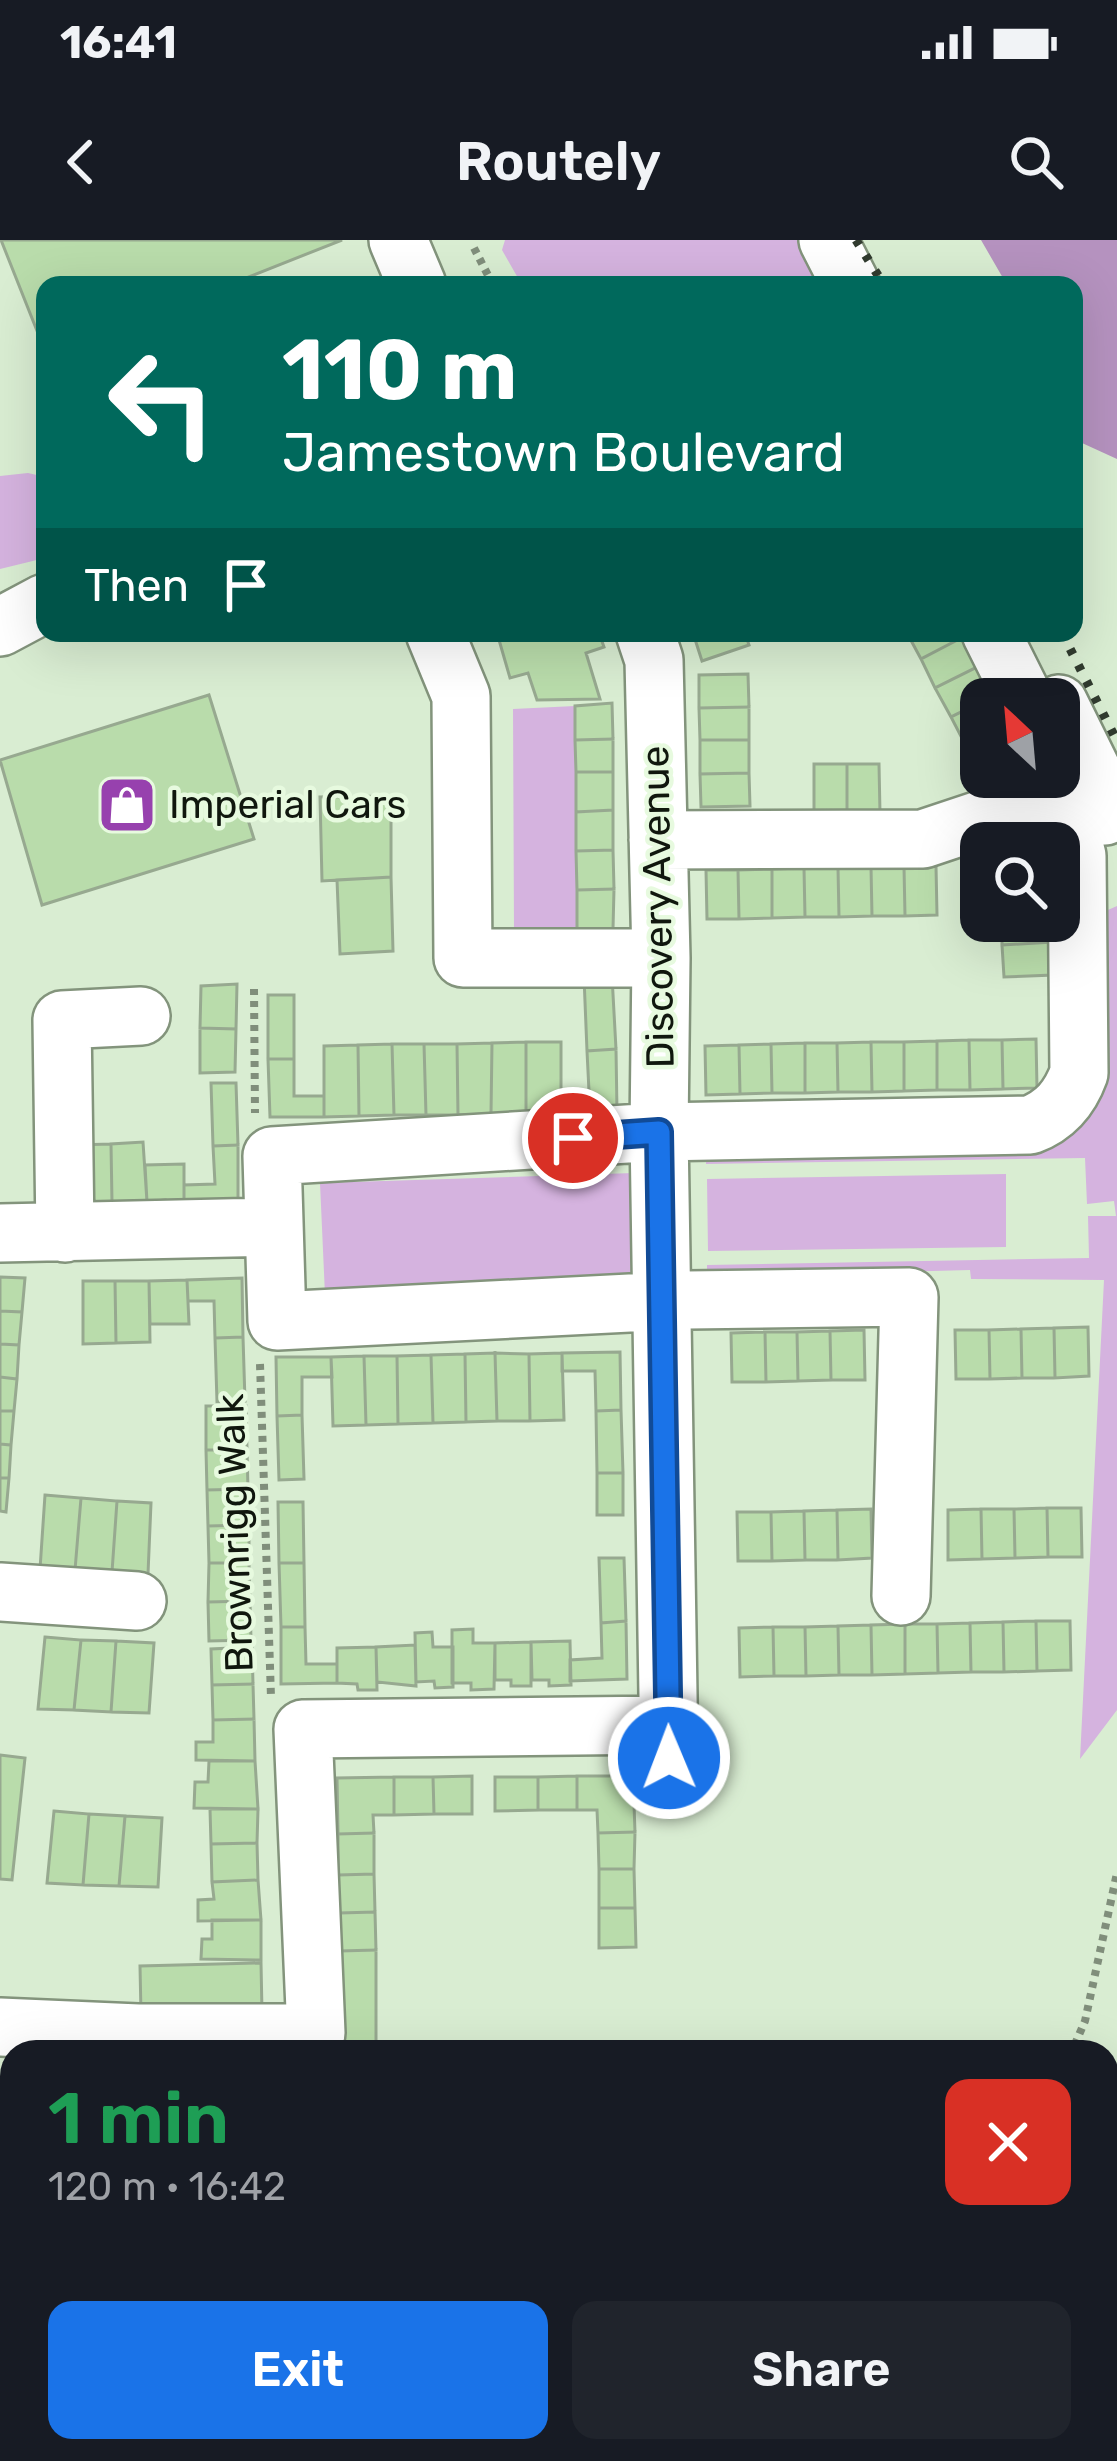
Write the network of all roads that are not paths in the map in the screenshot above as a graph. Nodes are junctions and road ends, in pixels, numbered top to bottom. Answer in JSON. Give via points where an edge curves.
{"nodes":[{"id":1,"x":398,"y":240,"type":"edge"},
{"id":2,"x":828,"y":240,"type":"edge"},
{"id":3,"x":413,"y":276,"type":"edge"},
{"id":4,"x":846,"y":276,"type":"edge"},
{"id":5,"x":36,"y":605,"type":"edge"},
{"id":6,"x":36,"y":608,"type":"edge"},
{"id":7,"x":0,"y":611,"type":"edge"},
{"id":8,"x":0,"y":627,"type":"edge"},
{"id":9,"x":439,"y":642,"type":"edge"},
{"id":10,"x":648,"y":642,"type":"edge"},
{"id":11,"x":996,"y":642,"type":"edge"},
{"id":12,"x":1028,"y":642,"type":"edge"},
{"id":13,"x":1014,"y":678,"type":"edge"},
{"id":14,"x":1046,"y":678,"type":"edge"},
{"id":15,"x":1080,"y":746,"type":"edge"},
{"id":16,"x":1026,"y":798,"type":"edge"},
{"id":17,"x":1062,"y":798,"type":"edge"},
{"id":18,"x":658,"y":840,"type":"junction"},
{"id":19,"x":1117,"y":869,"type":"edge"},
{"id":20,"x":661,"y":958,"type":"junction"},
{"id":21,"x":141,"y":1016,"type":"dead end"},
{"id":22,"x":659,"y":1132,"type":"junction"},
{"id":23,"x":273,"y":1227,"type":"junction"},
{"id":24,"x":0,"y":1233,"type":"edge"},
{"id":25,"x":65,"y":1233,"type":"junction"},
{"id":26,"x":662,"y":1302,"type":"junction"},
{"id":27,"x":0,"y":1592,"type":"edge"},
{"id":28,"x":901,"y":1595,"type":"dead end"},
{"id":29,"x":137,"y":1601,"type":"dead end"},
{"id":30,"x":0,"y":2027,"type":"edge"}],
"edges":[{"from":1,"to":3,"type":"street"},
{"from":2,"to":4,"type":"street"},
{"from":5,"to":7,"type":"street"},
{"from":6,"to":8,"type":"street"},
{"from":9,"to":20,"type":"street","via":[[461,696],[463,958]]},
{"from":10,"to":18,"type":"street","name":"Discovery Avenue"},
{"from":11,"to":13,"type":"street"},
{"from":12,"to":14,"type":"street"},
{"from":15,"to":19,"type":"street","via":[[1097,781]]},
{"from":16,"to":18,"type":"street","via":[[922,839]]},
{"from":17,"to":22,"type":"street","via":[[1077,856],[1081,979],[1079,1073],[1063,1104],[1030,1125]]},
{"from":18,"to":20,"type":"street","name":"Discovery Avenue"},
{"from":20,"to":22,"type":"street","name":"Discovery Avenue"},
{"from":21,"to":25,"type":"street","via":[[62,1020]]},
{"from":22,"to":23,"type":"street","via":[[272,1156]]},
{"from":22,"to":26,"type":"street","name":"Discovery Avenue"},
{"from":23,"to":25,"type":"street"},
{"from":23,"to":26,"type":"street","via":[[278,1321]]},
{"from":24,"to":25,"type":"street"},
{"from":26,"to":28,"type":"street","via":[[909,1297]]},
{"from":26,"to":30,"type":"street","name":"Discovery Avenue","via":[[668,1741],[304,1729],[316,2033]]},
{"from":27,"to":29,"type":"street"}]}
